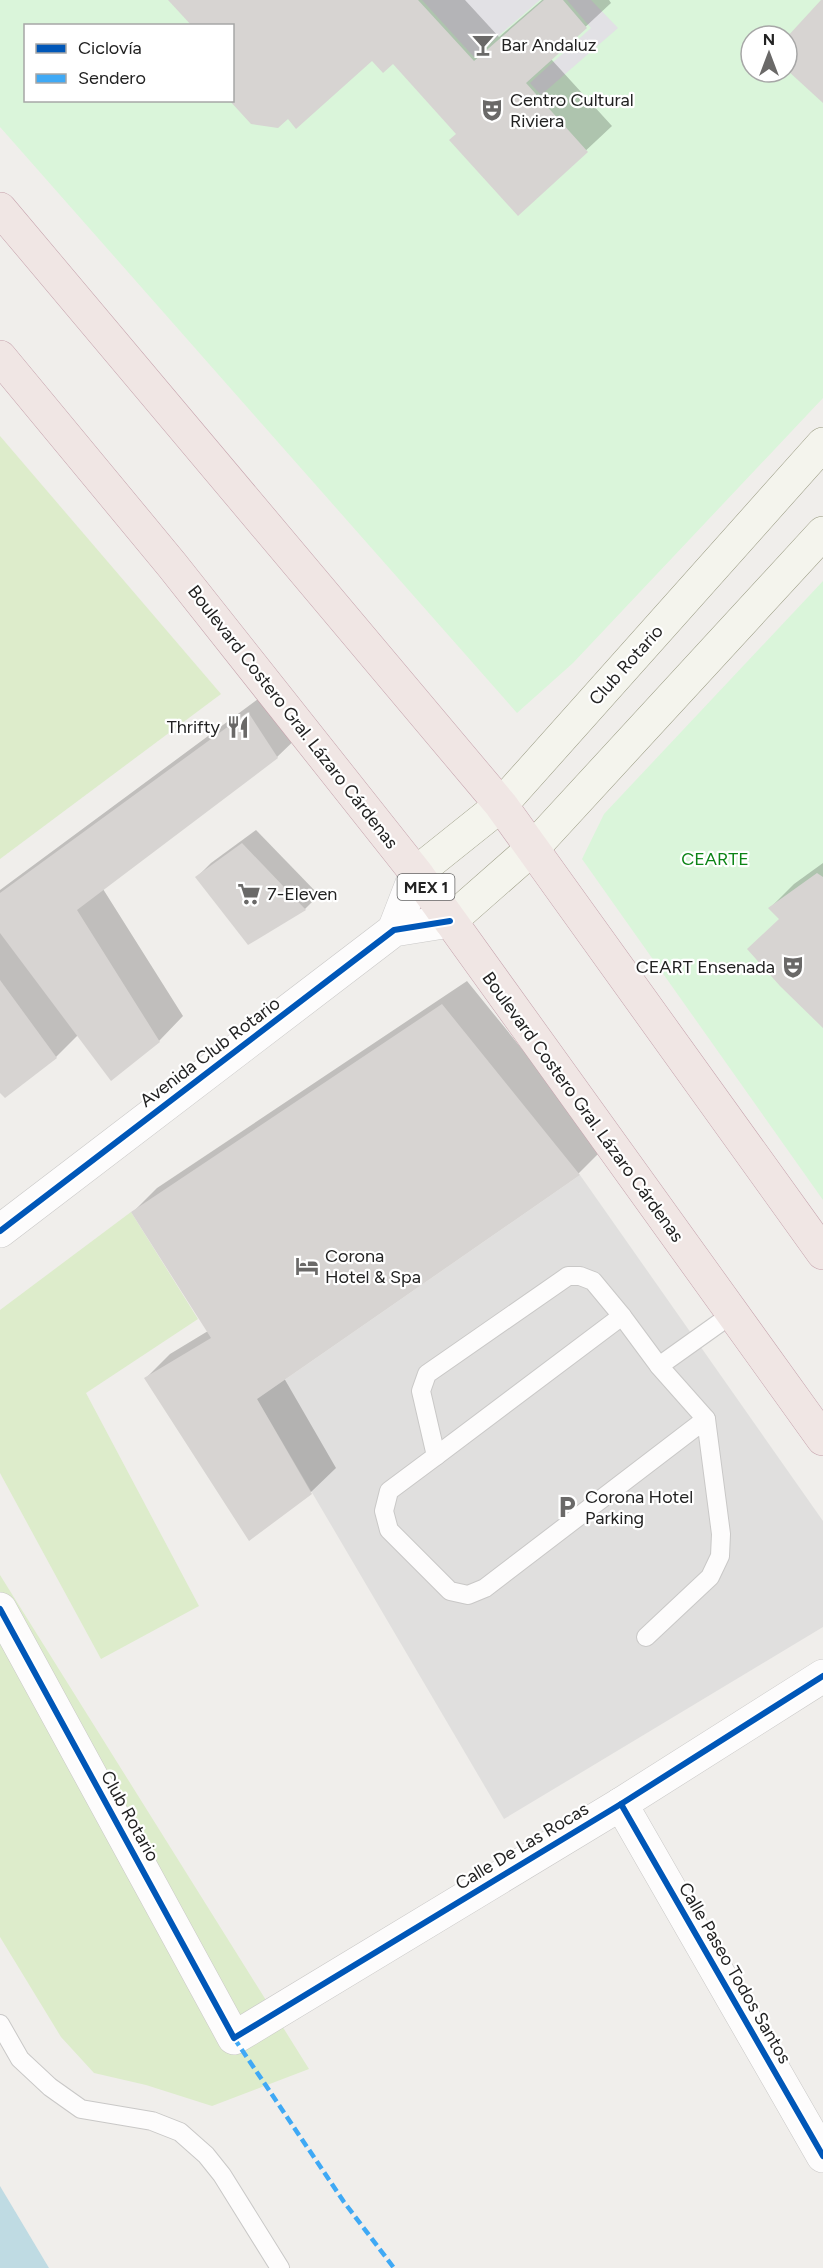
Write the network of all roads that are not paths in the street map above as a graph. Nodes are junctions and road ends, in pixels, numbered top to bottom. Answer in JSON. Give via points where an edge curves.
{"nodes":[{"id":1,"x":0,"y":209,"type":"edge"},
{"id":2,"x":0,"y":357,"type":"edge"},
{"id":3,"x":823,"y":444,"type":"edge"},
{"id":4,"x":823,"y":533,"type":"edge"},
{"id":5,"x":501,"y":805,"type":"junction"},
{"id":6,"x":533,"y":848,"type":"junction"},
{"id":7,"x":416,"y":873,"type":"junction"},
{"id":8,"x":450,"y":921,"type":"junction"},
{"id":9,"x":394,"y":930,"type":"junction"},
{"id":10,"x":0,"y":1231,"type":"edge"},
{"id":11,"x":823,"y":1253,"type":"edge"},
{"id":12,"x":732,"y":1314,"type":"junction"},
{"id":13,"x":622,"y":1316,"type":"junction"},
{"id":14,"x":659,"y":1366,"type":"junction"},
{"id":15,"x":706,"y":1419,"type":"junction"},
{"id":16,"x":823,"y":1439,"type":"edge"},
{"id":17,"x":436,"y":1456,"type":"junction"},
{"id":18,"x":0,"y":1609,"type":"edge"},
{"id":19,"x":646,"y":1637,"type":"dead end"},
{"id":20,"x":823,"y":1676,"type":"edge"},
{"id":21,"x":621,"y":1804,"type":"junction"},
{"id":22,"x":0,"y":2024,"type":"edge"},
{"id":23,"x":234,"y":2038,"type":"joint"},
{"id":24,"x":823,"y":2156,"type":"edge"},
{"id":25,"x":280,"y":2268,"type":"edge"}],
"edges":[{"from":1,"to":5,"type":"highway"},
{"from":2,"to":7,"type":"highway","name":"Boulevard Costero Gral. Lázaro Cárdenas","number":"MEX 1"},
{"from":3,"to":5,"type":"main road","name":"Club Rotario"},
{"from":4,"to":6,"type":"main road"},
{"from":5,"to":6,"type":"highway"},
{"from":5,"to":7,"type":"main road","name":"Club Rotario"},
{"from":6,"to":8,"type":"main road"},
{"from":6,"to":11,"type":"highway"},
{"from":7,"to":8,"type":"highway","name":"Boulevard Costero Gral. Lázaro Cárdenas","number":"MEX 1"},
{"from":7,"to":9,"type":"street"},
{"from":8,"to":9,"type":"street","name":"Avenida Club Rotario"},
{"from":8,"to":12,"type":"highway","name":"Boulevard Costero Gral. Lázaro Cárdenas","number":"MEX 1"},
{"from":9,"to":10,"type":"street","name":"Avenida Club Rotario"},
{"from":12,"to":14,"type":"lane"},
{"from":12,"to":16,"type":"highway","name":"Boulevard Costero Gral. Lázaro Cárdenas","number":"MEX 1"},
{"from":13,"to":14,"type":"lane"},
{"from":13,"to":17,"type":"lane"},
{"from":13,"to":17,"type":"lane","via":[[593,1281],[567,1276],[427,1374],[421,1391]]},
{"from":14,"to":15,"type":"lane"},
{"from":15,"to":17,"type":"lane","via":[[485,1588],[468,1595],[450,1592],[388,1530],[384,1511],[388,1491]]},
{"from":15,"to":19,"type":"lane","via":[[721,1534],[720,1556],[710,1577]]},
{"from":18,"to":23,"type":"street","name":"Club Rotario"},
{"from":20,"to":21,"type":"street","name":"Calle De Las Rocas"},
{"from":21,"to":23,"type":"street","name":"Calle De Las Rocas"},
{"from":21,"to":24,"type":"street","name":"Calle Paseo Todos Santos"},
{"from":22,"to":25,"type":"lane","via":[[20,2059],[81,2109],[152,2121],[180,2132],[222,2175]]}]}
